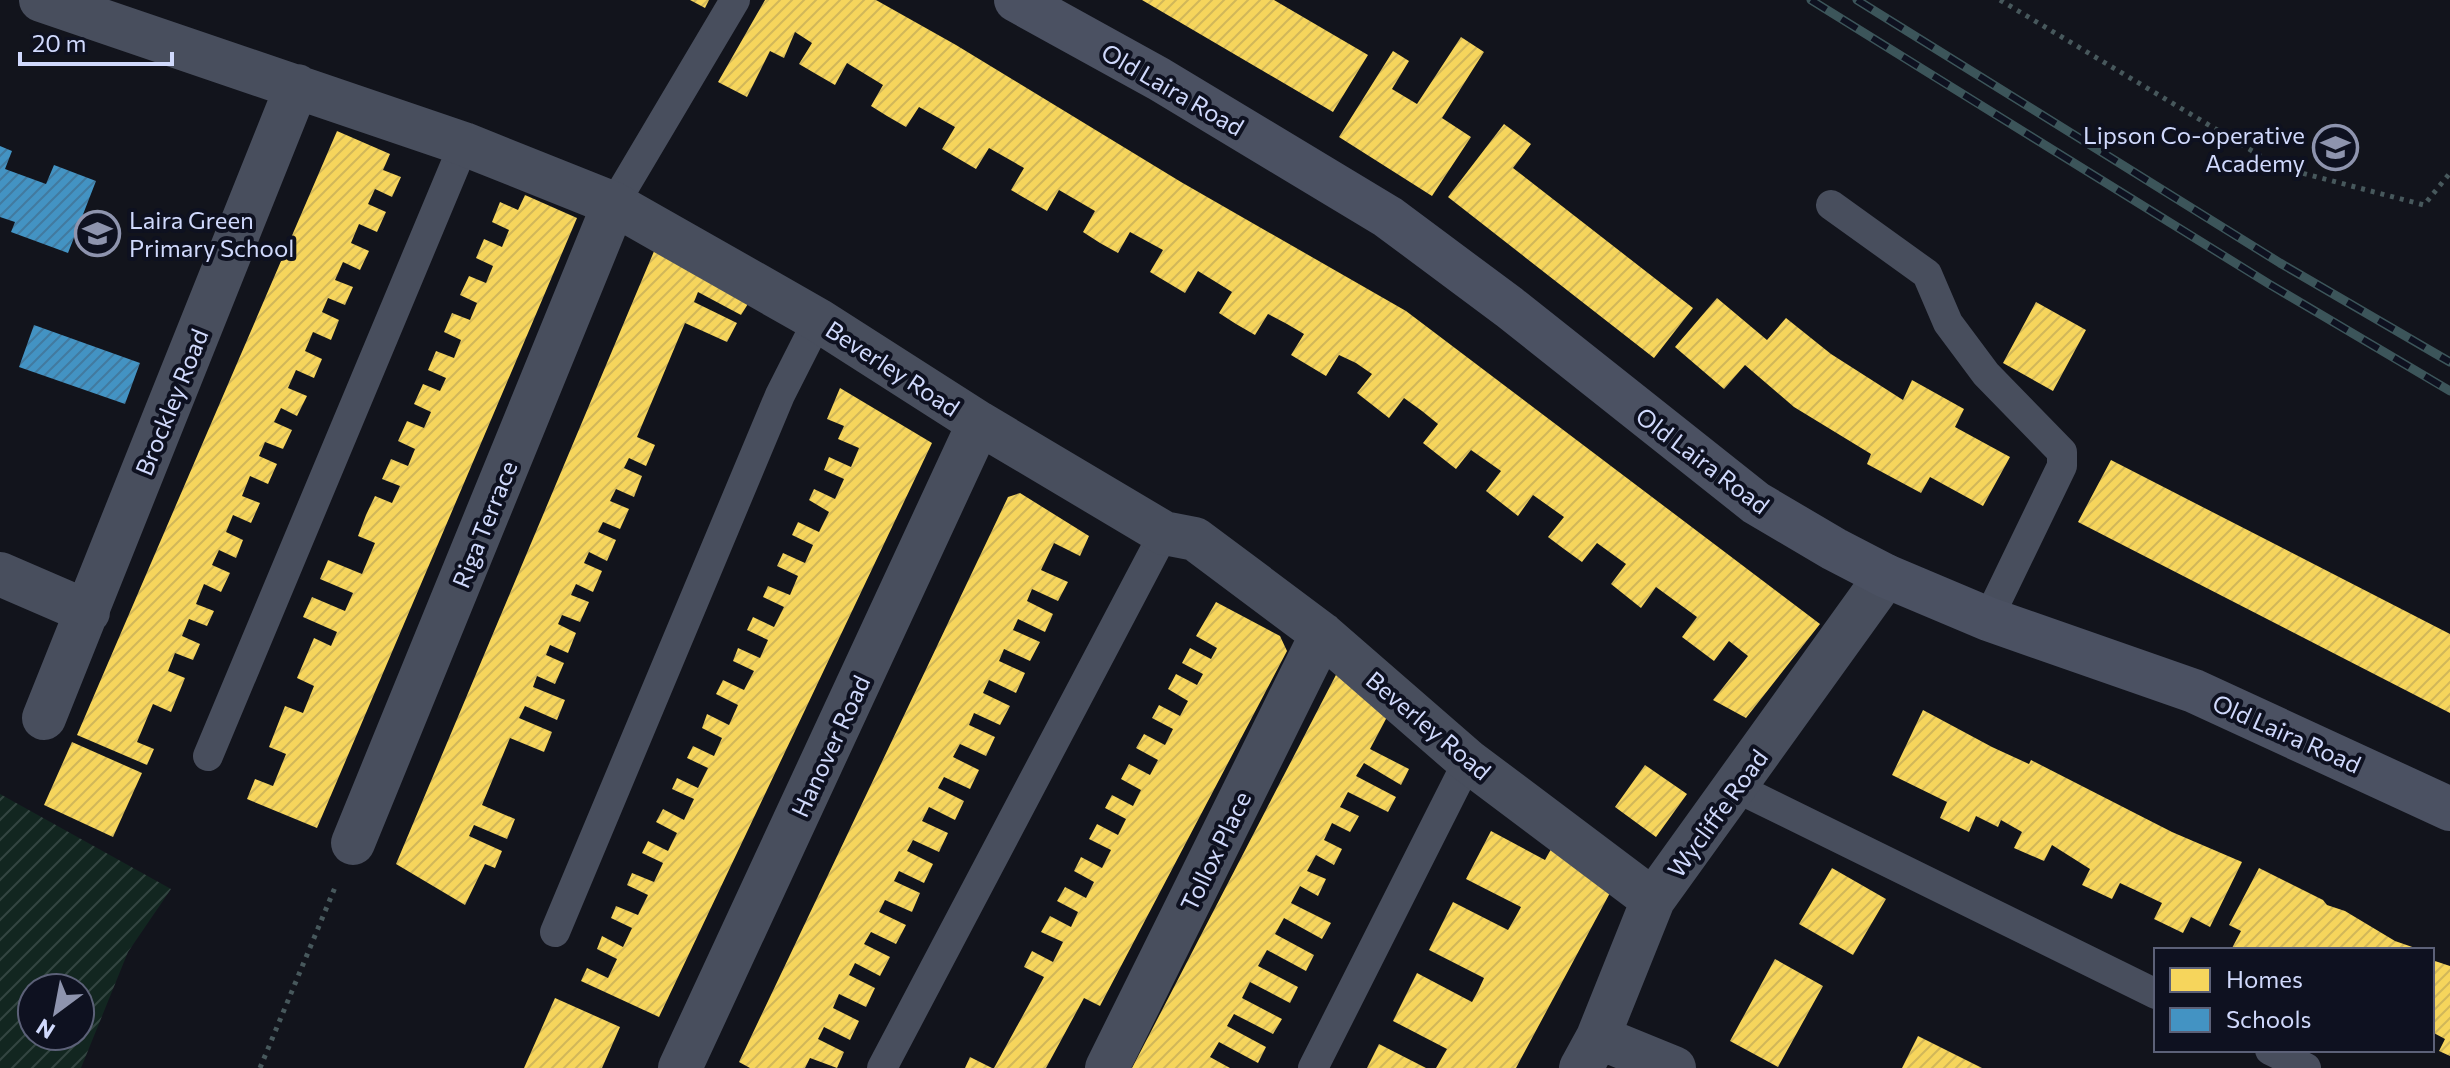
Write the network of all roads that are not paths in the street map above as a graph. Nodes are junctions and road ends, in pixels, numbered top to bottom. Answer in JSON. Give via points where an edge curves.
{"nodes":[{"id":1,"x":41,"y":0,"type":"edge"},
{"id":2,"x":735,"y":0,"type":"edge"},
{"id":3,"x":1016,"y":0,"type":"edge"},
{"id":4,"x":297,"y":86,"type":"junction"},
{"id":5,"x":464,"y":144,"type":"junction"},
{"id":6,"x":614,"y":204,"type":"junction"},
{"id":7,"x":1831,"y":205,"type":"dead end"},
{"id":8,"x":818,"y":320,"type":"junction"},
{"id":9,"x":979,"y":423,"type":"junction"},
{"id":10,"x":1164,"y":533,"type":"junction"},
{"id":11,"x":0,"y":574,"type":"edge"},
{"id":12,"x":1886,"y":576,"type":"junction"},
{"id":13,"x":88,"y":612,"type":"junction"},
{"id":14,"x":1988,"y":619,"type":"junction"},
{"id":15,"x":1322,"y":634,"type":"junction"},
{"id":16,"x":44,"y":718,"type":"dead end"},
{"id":17,"x":208,"y":756,"type":"dead end"},
{"id":18,"x":1468,"y":761,"type":"junction"},
{"id":19,"x":1737,"y":788,"type":"junction"},
{"id":20,"x":2450,"y":809,"type":"edge"},
{"id":21,"x":353,"y":843,"type":"road end"},
{"id":22,"x":1653,"y":900,"type":"junction"},
{"id":23,"x":555,"y":932,"type":"dead end"},
{"id":24,"x":2154,"y":993,"type":"edge"},
{"id":25,"x":1589,"y":1052,"type":"edge"},
{"id":26,"x":2274,"y":1052,"type":"edge"},
{"id":27,"x":680,"y":1068,"type":"edge"},
{"id":28,"x":882,"y":1068,"type":"edge"},
{"id":29,"x":1107,"y":1068,"type":"edge"},
{"id":30,"x":1313,"y":1068,"type":"edge"},
{"id":31,"x":1674,"y":1068,"type":"edge"},
{"id":32,"x":2306,"y":1068,"type":"edge"}],
"edges":[{"from":1,"to":4,"type":"street","name":"Beverley Road"},
{"from":2,"to":6,"type":"lane"},
{"from":3,"to":12,"type":"main road","name":"Old Laira Road","via":[[1388,217],[1756,503]]},
{"from":4,"to":5,"type":"street","name":"Beverley Road"},
{"from":4,"to":13,"type":"street","name":"Brockley Road"},
{"from":5,"to":6,"type":"street","name":"Beverley Road"},
{"from":5,"to":17,"type":"lane"},
{"from":6,"to":8,"type":"street","name":"Beverley Road"},
{"from":6,"to":21,"type":"street","name":"Riga Terrace"},
{"from":7,"to":14,"type":"lane","via":[[1927,274],[1948,323],[2062,452],[2062,466]]},
{"from":8,"to":9,"type":"street","name":"Beverley Road"},
{"from":8,"to":23,"type":"lane","via":[[780,395]]},
{"from":9,"to":10,"type":"street","name":"Beverley Road"},
{"from":9,"to":27,"type":"street","name":"Hanover Road"},
{"from":10,"to":15,"type":"street","name":"Beverley Road","via":[[1195,539]]},
{"from":10,"to":28,"type":"lane"},
{"from":11,"to":13,"type":"street"},
{"from":12,"to":14,"type":"main road","name":"Old Laira Road"},
{"from":12,"to":19,"type":"street","name":"Wycliffe Road"},
{"from":13,"to":16,"type":"street","name":"Brockley Road"},
{"from":14,"to":20,"type":"main road","name":"Old Laira Road","via":[[2194,691]]},
{"from":15,"to":18,"type":"street","name":"Beverley Road"},
{"from":15,"to":29,"type":"street","name":"Tollox Place"},
{"from":18,"to":22,"type":"street","name":"Beverley Road"},
{"from":18,"to":30,"type":"lane"},
{"from":19,"to":22,"type":"street","name":"Wycliffe Road"},
{"from":19,"to":24,"type":"lane"},
{"from":22,"to":25,"type":"street","name":"Wycliffe Road"},
{"from":25,"to":31,"type":"street"},
{"from":26,"to":32,"type":"lane"}]}
